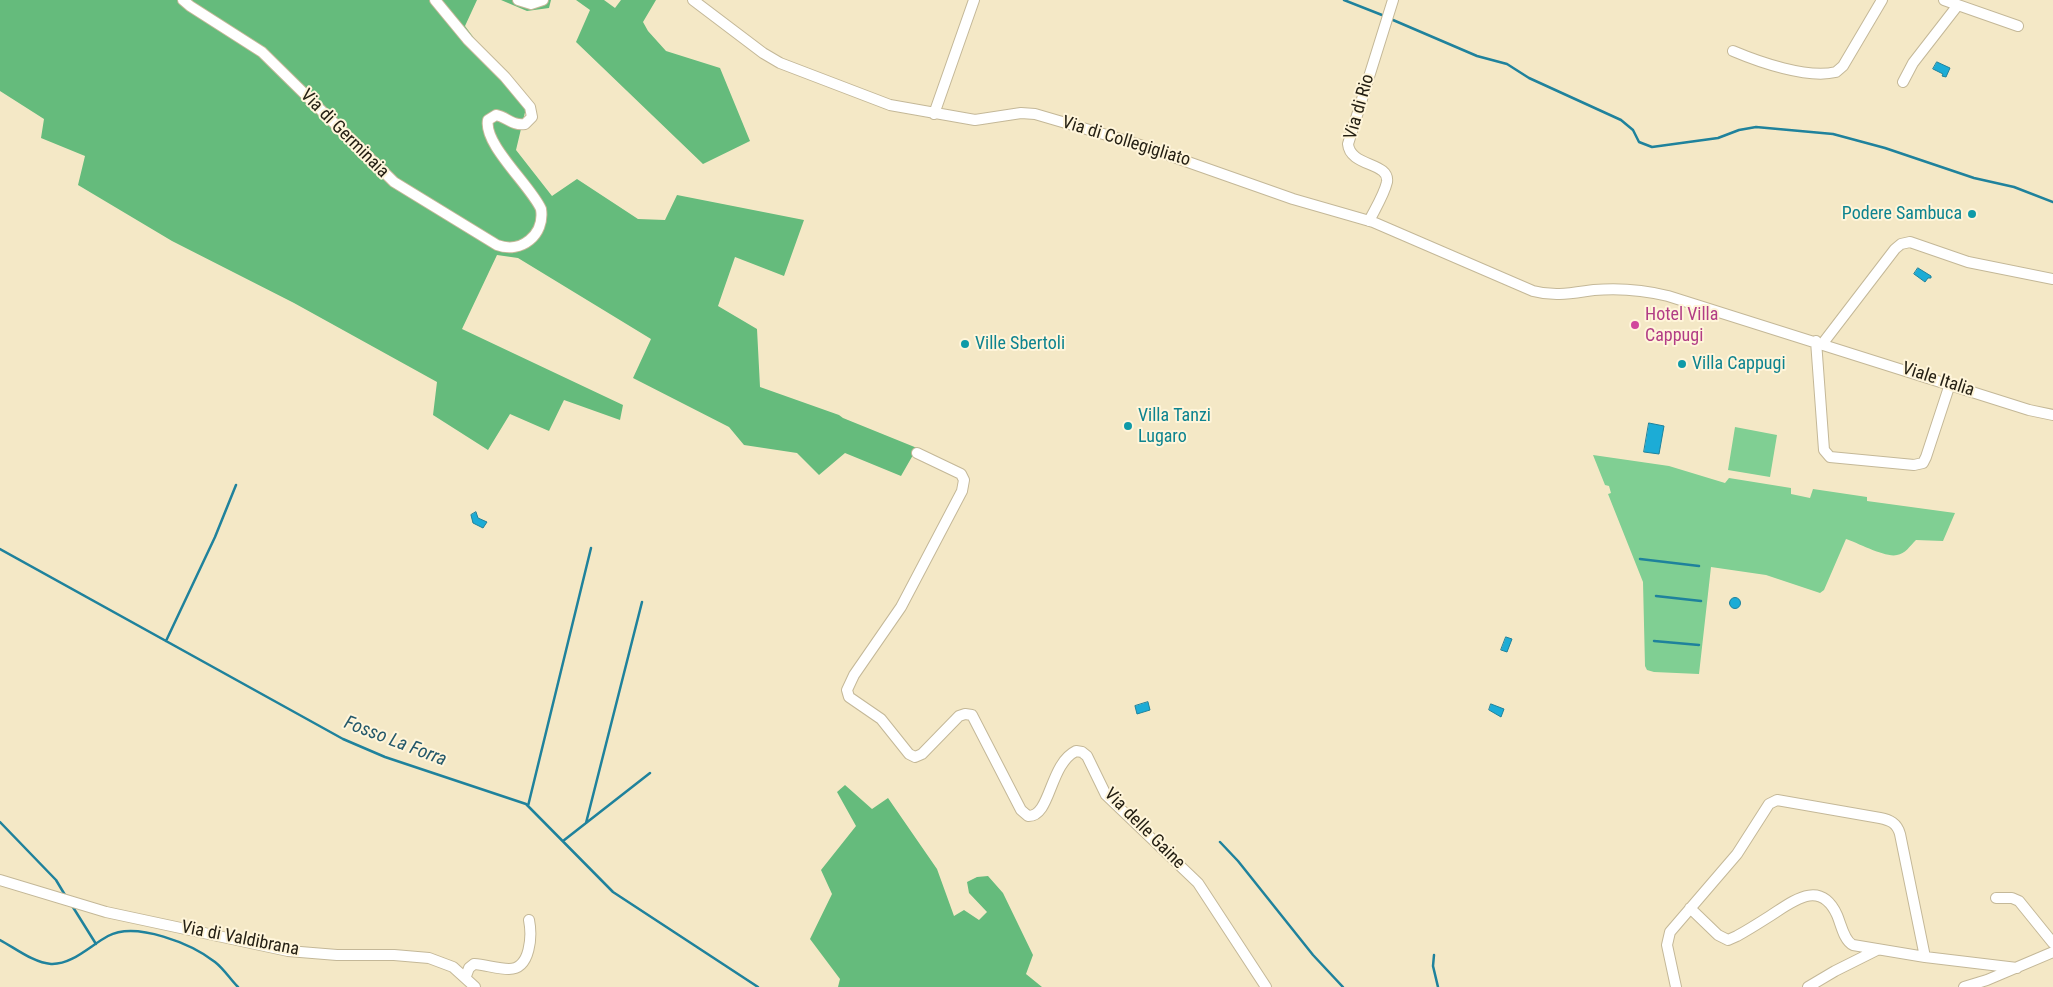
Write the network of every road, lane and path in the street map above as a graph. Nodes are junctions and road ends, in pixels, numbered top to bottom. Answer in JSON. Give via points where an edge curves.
{"nodes":[{"id":1,"x":183,"y":0,"type":"edge"},
{"id":2,"x":435,"y":0,"type":"edge"},
{"id":3,"x":518,"y":0,"type":"edge"},
{"id":4,"x":543,"y":0,"type":"edge"},
{"id":5,"x":693,"y":0,"type":"edge"},
{"id":6,"x":974,"y":0,"type":"edge"},
{"id":7,"x":1393,"y":0,"type":"edge"},
{"id":8,"x":1882,"y":0,"type":"edge"},
{"id":9,"x":1944,"y":0,"type":"edge"},
{"id":10,"x":1958,"y":5,"type":"junction"},
{"id":11,"x":2018,"y":26,"type":"dead end"},
{"id":12,"x":1733,"y":51,"type":"dead end"},
{"id":13,"x":1903,"y":82,"type":"dead end"},
{"id":14,"x":934,"y":114,"type":"junction"},
{"id":15,"x":1369,"y":221,"type":"junction"},
{"id":16,"x":2053,"y":279,"type":"edge"},
{"id":17,"x":1566,"y":295,"type":"joint"},
{"id":18,"x":1819,"y":342,"type":"junction"},
{"id":19,"x":1950,"y":384,"type":"junction"},
{"id":20,"x":2053,"y":415,"type":"edge"},
{"id":21,"x":917,"y":453,"type":"dead end"},
{"id":22,"x":0,"y":880,"type":"edge"},
{"id":23,"x":1996,"y":898,"type":"dead end"},
{"id":24,"x":1690,"y":908,"type":"junction"},
{"id":25,"x":529,"y":920,"type":"dead end"},
{"id":26,"x":2053,"y":942,"type":"edge"},
{"id":27,"x":1877,"y":950,"type":"junction"},
{"id":28,"x":2053,"y":952,"type":"edge"},
{"id":29,"x":1926,"y":957,"type":"junction"},
{"id":30,"x":2017,"y":968,"type":"junction"},
{"id":31,"x":466,"y":976,"type":"junction"},
{"id":32,"x":475,"y":987,"type":"edge"},
{"id":33,"x":1266,"y":987,"type":"edge"},
{"id":34,"x":1676,"y":987,"type":"edge"},
{"id":35,"x":1808,"y":987,"type":"edge"},
{"id":36,"x":1967,"y":987,"type":"edge"}],
"edges":[{"from":1,"to":2,"type":"street","name":"Via di Germinaia","via":[[262,52],[394,182],[496,245],[517,248],[538,228],[540,209],[500,152],[487,125],[491,116],[496,115],[515,125],[525,124],[532,117],[532,110]]},
{"from":3,"to":4,"type":"street","via":[[531,4]]},
{"from":5,"to":14,"type":"street","name":"Via di Collegigliato","via":[[780,63],[890,105]]},
{"from":6,"to":14,"type":"street"},
{"from":7,"to":15,"type":"street","name":"Via di Rio","via":[[1348,144],[1353,157],[1383,171],[1387,177]]},
{"from":8,"to":12,"type":"street","via":[[1836,72],[1815,73],[1786,68]]},
{"from":9,"to":10,"type":"street"},
{"from":10,"to":11,"type":"street"},
{"from":10,"to":13,"type":"street","via":[[1913,63]]},
{"from":14,"to":15,"type":"street","name":"Via di Collegigliato","via":[[974,120],[1021,113],[1041,115],[1134,142],[1293,199]]},
{"from":15,"to":17,"type":"street","name":"Via di Collegigliato","via":[[1533,291]]},
{"from":16,"to":18,"type":"street","via":[[1968,262],[1914,243],[1904,243],[1895,249]]},
{"from":17,"to":18,"type":"street","name":"Viale Italia","via":[[1602,290],[1657,293]]},
{"from":18,"to":19,"type":"street","name":"Viale Italia"},
{"from":18,"to":19,"type":"street","via":[[1824,450],[1830,457],[1914,465],[1923,463]]},
{"from":19,"to":20,"type":"street","name":"Viale Italia"},
{"from":21,"to":33,"type":"street","name":"Via delle Gaine","via":[[958,472],[964,480],[962,491],[901,607],[854,676],[847,694],[885,723],[913,756],[919,756],[957,718],[970,714],[1021,810],[1031,816],[1041,811],[1066,758],[1074,751],[1082,752],[1106,795],[1198,883]]},
{"from":22,"to":31,"type":"street","name":"Via di Valdibrana","via":[[106,912],[288,951],[416,956],[444,962]]},
{"from":23,"to":26,"type":"street","via":[[2018,901]]},
{"from":24,"to":27,"type":"street","via":[[1718,935],[1728,940],[1797,898],[1815,896],[1834,909],[1849,944]]},
{"from":24,"to":29,"type":"street","via":[[1737,854],[1766,807],[1774,801],[1890,820],[1899,830]]},
{"from":24,"to":34,"type":"street","via":[[1673,927],[1667,942]]},
{"from":25,"to":31,"type":"street","via":[[527,954],[516,967],[474,964]]},
{"from":27,"to":29,"type":"street"},
{"from":27,"to":35,"type":"street"},
{"from":28,"to":30,"type":"street"},
{"from":29,"to":30,"type":"street"},
{"from":30,"to":36,"type":"street"},
{"from":31,"to":32,"type":"street","name":"Via di Valdibrana"}]}
